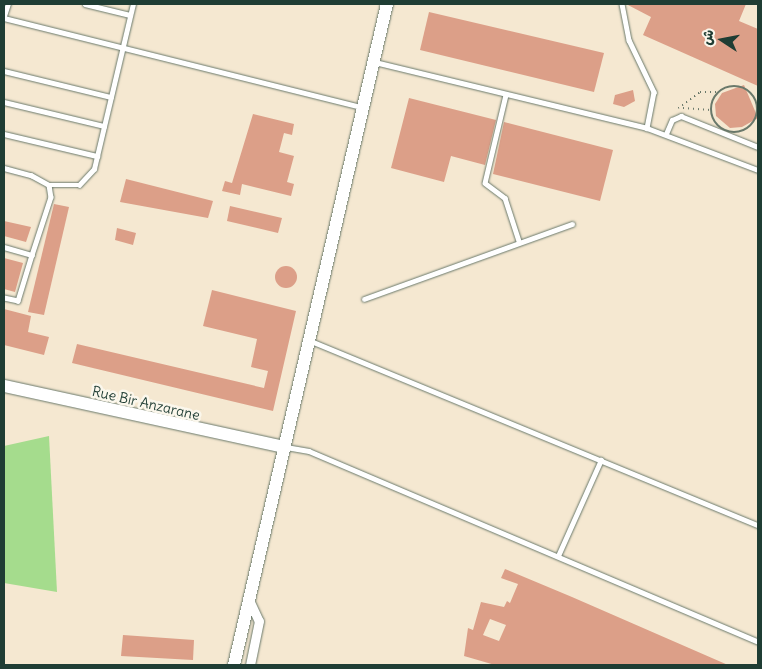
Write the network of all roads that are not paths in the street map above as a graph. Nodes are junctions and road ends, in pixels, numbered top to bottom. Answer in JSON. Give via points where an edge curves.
{"nodes":[{"id":1,"x":8,"y":4,"type":"edge"},
{"id":2,"x":86,"y":4,"type":"edge"},
{"id":3,"x":133,"y":4,"type":"edge"},
{"id":4,"x":387,"y":4,"type":"edge"},
{"id":5,"x":622,"y":4,"type":"edge"},
{"id":6,"x":130,"y":14,"type":"junction"},
{"id":7,"x":4,"y":17,"type":"edge"},
{"id":8,"x":122,"y":48,"type":"junction"},
{"id":9,"x":374,"y":62,"type":"junction"},
{"id":10,"x":4,"y":71,"type":"edge"},
{"id":11,"x":506,"y":95,"type":"junction"},
{"id":12,"x":111,"y":97,"type":"junction"},
{"id":13,"x":4,"y":102,"type":"edge"},
{"id":14,"x":362,"y":108,"type":"junction"},
{"id":15,"x":104,"y":126,"type":"junction"},
{"id":16,"x":647,"y":128,"type":"junction"},
{"id":17,"x":4,"y":134,"type":"edge"},
{"id":18,"x":666,"y":134,"type":"junction"},
{"id":19,"x":758,"y":147,"type":"edge"},
{"id":20,"x":97,"y":156,"type":"junction"},
{"id":21,"x":4,"y":168,"type":"edge"},
{"id":22,"x":758,"y":170,"type":"edge"},
{"id":23,"x":49,"y":186,"type":"junction"},
{"id":24,"x":572,"y":224,"type":"dead end"},
{"id":25,"x":519,"y":242,"type":"junction"},
{"id":26,"x":4,"y":247,"type":"edge"},
{"id":27,"x":32,"y":255,"type":"junction"},
{"id":28,"x":4,"y":298,"type":"edge"},
{"id":29,"x":364,"y":299,"type":"dead end"},
{"id":30,"x":306,"y":339,"type":"junction"},
{"id":31,"x":4,"y":386,"type":"edge"},
{"id":32,"x":283,"y":447,"type":"junction"},
{"id":33,"x":601,"y":460,"type":"junction"},
{"id":34,"x":758,"y":525,"type":"edge"},
{"id":35,"x":558,"y":556,"type":"junction"},
{"id":36,"x":249,"y":600,"type":"junction"},
{"id":37,"x":758,"y":642,"type":"edge"},
{"id":38,"x":234,"y":665,"type":"edge"},
{"id":39,"x":250,"y":665,"type":"edge"}],
"edges":[{"from":1,"to":7,"type":"lane"},
{"from":2,"to":6,"type":"lane"},
{"from":3,"to":6,"type":"lane"},
{"from":4,"to":9,"type":"street"},
{"from":5,"to":16,"type":"lane","via":[[629,40],[654,92]]},
{"from":6,"to":8,"type":"lane"},
{"from":7,"to":8,"type":"lane"},
{"from":8,"to":12,"type":"lane"},
{"from":8,"to":14,"type":"lane"},
{"from":9,"to":11,"type":"lane"},
{"from":9,"to":14,"type":"street"},
{"from":10,"to":12,"type":"lane"},
{"from":11,"to":16,"type":"lane"},
{"from":11,"to":25,"type":"lane","via":[[485,183],[505,198]]},
{"from":12,"to":15,"type":"lane"},
{"from":13,"to":15,"type":"lane"},
{"from":14,"to":30,"type":"street"},
{"from":15,"to":20,"type":"lane"},
{"from":16,"to":18,"type":"lane"},
{"from":17,"to":20,"type":"lane"},
{"from":18,"to":19,"type":"lane","via":[[674,118],[684,117]]},
{"from":18,"to":22,"type":"lane"},
{"from":20,"to":23,"type":"lane","via":[[88,180]]},
{"from":21,"to":23,"type":"lane"},
{"from":23,"to":27,"type":"lane","via":[[51,197]]},
{"from":24,"to":25,"type":"lane"},
{"from":25,"to":29,"type":"lane"},
{"from":26,"to":27,"type":"lane"},
{"from":27,"to":28,"type":"lane","via":[[18,301]]},
{"from":30,"to":32,"type":"street"},
{"from":30,"to":33,"type":"lane"},
{"from":31,"to":32,"type":"street","name":"Rue Bir Anzarane"},
{"from":32,"to":35,"type":"lane","via":[[308,451]]},
{"from":32,"to":36,"type":"street"},
{"from":33,"to":34,"type":"lane"},
{"from":33,"to":35,"type":"lane"},
{"from":35,"to":37,"type":"lane"},
{"from":36,"to":38,"type":"street"},
{"from":36,"to":39,"type":"street","via":[[259,621]]}]}
